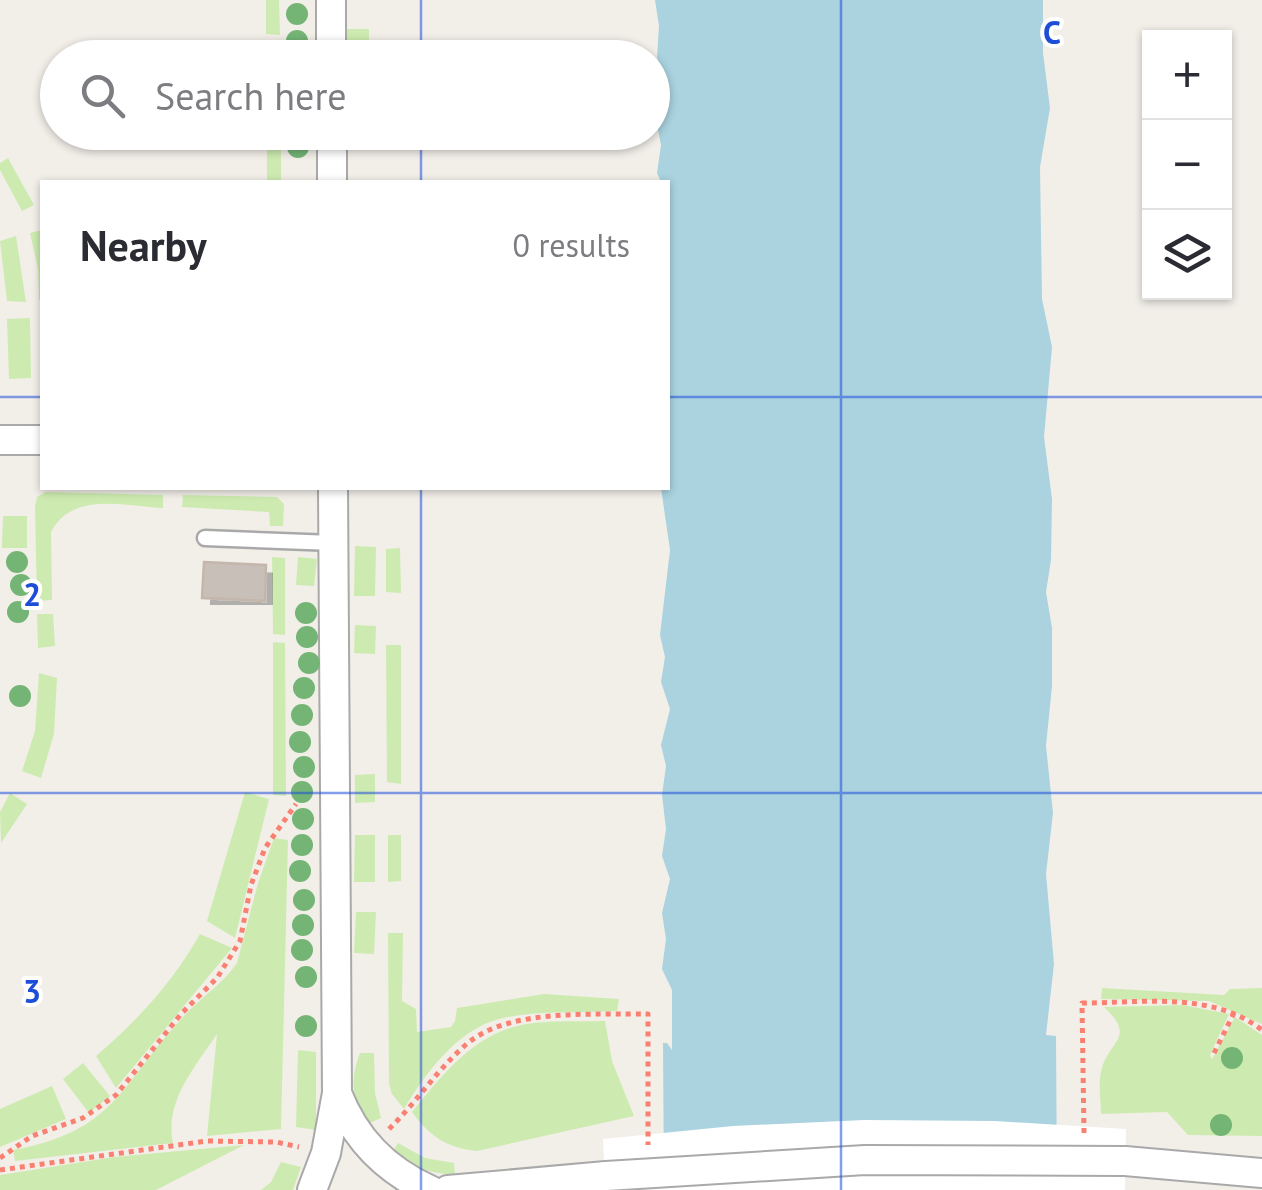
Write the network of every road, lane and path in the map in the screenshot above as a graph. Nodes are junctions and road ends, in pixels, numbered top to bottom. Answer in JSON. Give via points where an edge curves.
{"nodes":[{"id":1,"x":331,"y":0,"type":"edge"},
{"id":2,"x":331,"y":40,"type":"edge"},
{"id":3,"x":332,"y":150,"type":"edge"},
{"id":4,"x":332,"y":180,"type":"edge"},
{"id":5,"x":0,"y":440,"type":"edge"},
{"id":6,"x":40,"y":440,"type":"edge"},
{"id":7,"x":333,"y":490,"type":"edge"},
{"id":8,"x":204,"y":538,"type":"dead end"},
{"id":9,"x":333,"y":544,"type":"junction"},
{"id":10,"x":296,"y":804,"type":"dead end"},
{"id":11,"x":1234,"y":1013,"type":"junction"},
{"id":12,"x":1262,"y":1030,"type":"edge"},
{"id":13,"x":1214,"y":1053,"type":"dead end"},
{"id":14,"x":336,"y":1093,"type":"junction"},
{"id":15,"x":1084,"y":1134,"type":"dead end"},
{"id":16,"x":368,"y":1148,"type":"junction"},
{"id":17,"x":648,"y":1151,"type":"dead end"},
{"id":18,"x":326,"y":1153,"type":"junction"},
{"id":19,"x":0,"y":1158,"type":"edge"},
{"id":20,"x":0,"y":1170,"type":"edge"},
{"id":21,"x":1262,"y":1173,"type":"edge"},
{"id":22,"x":312,"y":1190,"type":"edge"},
{"id":23,"x":430,"y":1190,"type":"edge"},
{"id":24,"x":448,"y":1190,"type":"edge"}],
"edges":[{"from":1,"to":2,"type":"street"},
{"from":3,"to":4,"type":"street"},
{"from":5,"to":6,"type":"street"},
{"from":7,"to":9,"type":"street"},
{"from":8,"to":9,"type":"lane"},
{"from":9,"to":14,"type":"street"},
{"from":10,"to":19,"type":"path","via":[[264,848],[240,940],[218,978],[116,1095]]},
{"from":11,"to":12,"type":"path"},
{"from":11,"to":13,"type":"path"},
{"from":11,"to":15,"type":"path","via":[[1189,1002],[1082,1002]]},
{"from":14,"to":16,"type":"street"},
{"from":14,"to":18,"type":"street"},
{"from":16,"to":17,"type":"path","via":[[456,1054],[492,1028],[520,1020],[648,1014]]},
{"from":16,"to":23,"type":"street"},
{"from":18,"to":20,"type":"path","via":[[276,1142],[207,1141]]},
{"from":18,"to":22,"type":"street"},
{"from":21,"to":24,"type":"street","bridge":true,"via":[[1126,1162],[866,1160]]}]}
